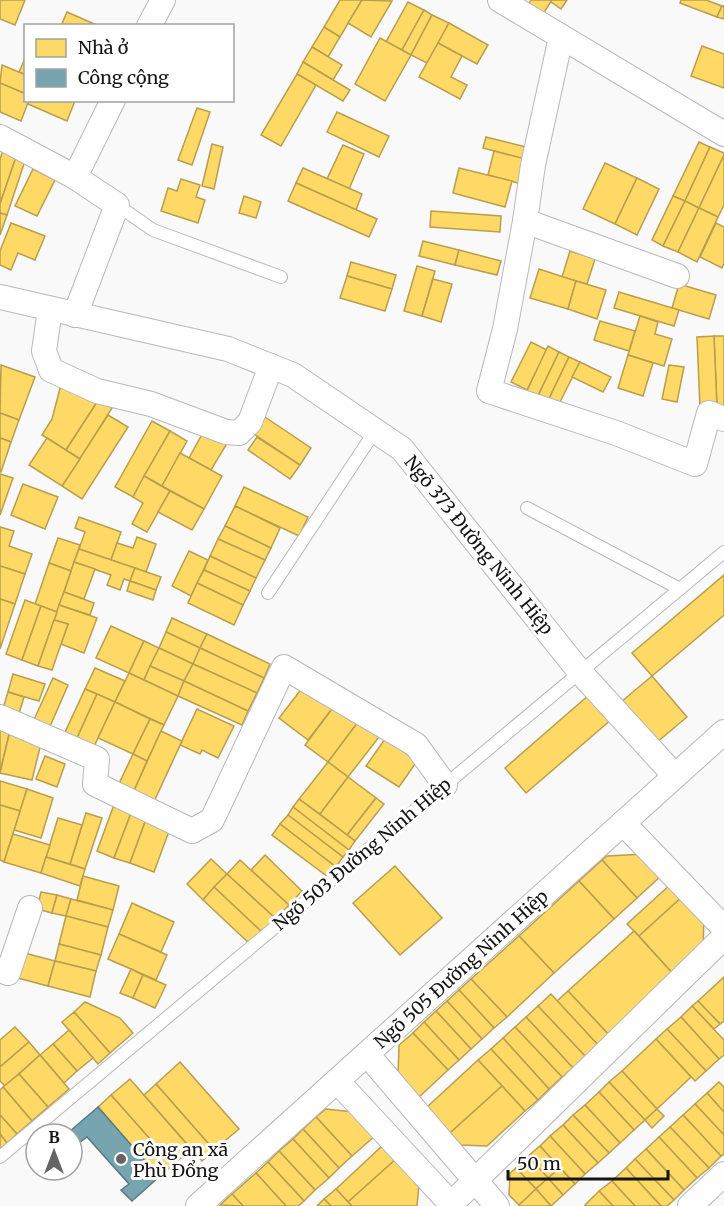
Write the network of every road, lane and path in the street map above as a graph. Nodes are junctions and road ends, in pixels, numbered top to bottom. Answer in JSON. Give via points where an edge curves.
{"nodes":[{"id":1,"x":163,"y":0,"type":"edge"},
{"id":2,"x":500,"y":0,"type":"edge"},
{"id":3,"x":150,"y":24,"type":"edge"},
{"id":4,"x":561,"y":37,"type":"junction"},
{"id":5,"x":112,"y":102,"type":"edge"},
{"id":6,"x":724,"y":134,"type":"edge"},
{"id":7,"x":0,"y":137,"type":"edge"},
{"id":8,"x":75,"y":177,"type":"junction"},
{"id":9,"x":117,"y":205,"type":"junction"},
{"id":10,"x":525,"y":221,"type":"junction"},
{"id":11,"x":677,"y":276,"type":"dead end"},
{"id":12,"x":281,"y":277,"type":"dead end"},
{"id":13,"x":0,"y":297,"type":"edge"},
{"id":14,"x":50,"y":309,"type":"junction"},
{"id":15,"x":75,"y":315,"type":"junction"},
{"id":16,"x":271,"y":366,"type":"junction"},
{"id":17,"x":724,"y":419,"type":"edge"},
{"id":18,"x":375,"y":431,"type":"junction"},
{"id":19,"x":527,"y":508,"type":"dead end"},
{"id":20,"x":724,"y":552,"type":"edge"},
{"id":21,"x":680,"y":589,"type":"junction"},
{"id":22,"x":268,"y":593,"type":"dead end"},
{"id":23,"x":580,"y":672,"type":"junction"},
{"id":24,"x":0,"y":717,"type":"edge"},
{"id":25,"x":724,"y":732,"type":"edge"},
{"id":26,"x":675,"y":776,"type":"junction"},
{"id":27,"x":445,"y":785,"type":"junction"},
{"id":28,"x":623,"y":823,"type":"junction"},
{"id":29,"x":30,"y":908,"type":"dead end"},
{"id":30,"x":724,"y":928,"type":"edge"},
{"id":31,"x":724,"y":937,"type":"edge"},
{"id":32,"x":0,"y":970,"type":"edge"},
{"id":33,"x":367,"y":1054,"type":"junction"},
{"id":34,"x":337,"y":1081,"type":"junction"},
{"id":35,"x":0,"y":1156,"type":"edge"},
{"id":36,"x":724,"y":1174,"type":"edge"},
{"id":37,"x":476,"y":1181,"type":"junction"},
{"id":38,"x":703,"y":1202,"type":"edge"},
{"id":39,"x":451,"y":1205,"type":"edge"},
{"id":40,"x":198,"y":1206,"type":"edge"},
{"id":41,"x":497,"y":1206,"type":"edge"}],
"edges":[{"from":1,"to":3,"type":"street"},
{"from":2,"to":4,"type":"street"},
{"from":4,"to":6,"type":"street"},
{"from":4,"to":10,"type":"street"},
{"from":5,"to":8,"type":"street"},
{"from":7,"to":8,"type":"street"},
{"from":8,"to":9,"type":"street"},
{"from":9,"to":12,"type":"lane","via":[[153,230]]},
{"from":9,"to":15,"type":"street"},
{"from":10,"to":11,"type":"street"},
{"from":10,"to":17,"type":"street","via":[[489,391],[695,464],[709,413]]},
{"from":13,"to":14,"type":"street","name":"Ngõ 373 Đường Ninh Hiệp"},
{"from":14,"to":15,"type":"street","name":"Ngõ 373 Đường Ninh Hiệp"},
{"from":14,"to":16,"type":"street","via":[[44,351],[51,370],[97,391],[151,404],[226,432],[239,433],[250,422]]},
{"from":15,"to":16,"type":"street","name":"Ngõ 373 Đường Ninh Hiệp","via":[[228,349]]},
{"from":16,"to":18,"type":"street","name":"Ngõ 373 Đường Ninh Hiệp","via":[[293,375]]},
{"from":18,"to":22,"type":"lane"},
{"from":18,"to":23,"type":"street","name":"Ngõ 373 Đường Ninh Hiệp","via":[[402,449]]},
{"from":19,"to":21,"type":"lane"},
{"from":20,"to":21,"type":"lane","name":"Ngõ 503 Đường Ninh Hiệp"},
{"from":21,"to":23,"type":"lane","name":"Ngõ 503 Đường Ninh Hiệp"},
{"from":23,"to":26,"type":"street","name":"Ngõ 373 Đường Ninh Hiệp"},
{"from":23,"to":27,"type":"lane","name":"Ngõ 503 Đường Ninh Hiệp"},
{"from":24,"to":27,"type":"street","via":[[97,759],[96,784],[192,831],[212,820],[284,667],[416,745]]},
{"from":25,"to":26,"type":"street","name":"Ngõ 505 Đường Ninh Hiệp"},
{"from":26,"to":28,"type":"street","name":"Ngõ 505 Đường Ninh Hiệp"},
{"from":27,"to":35,"type":"lane","name":"Ngõ 503 Đường Ninh Hiệp"},
{"from":28,"to":30,"type":"street"},
{"from":28,"to":33,"type":"street","name":"Ngõ 505 Đường Ninh Hiệp"},
{"from":29,"to":32,"type":"street","via":[[8,973]]},
{"from":31,"to":37,"type":"street"},
{"from":33,"to":34,"type":"street","name":"Ngõ 505 Đường Ninh Hiệp"},
{"from":33,"to":37,"type":"street"},
{"from":34,"to":39,"type":"street"},
{"from":34,"to":40,"type":"street","name":"Ngõ 505 Đường Ninh Hiệp"},
{"from":36,"to":38,"type":"street"},
{"from":37,"to":39,"type":"street"},
{"from":37,"to":41,"type":"street"}]}
